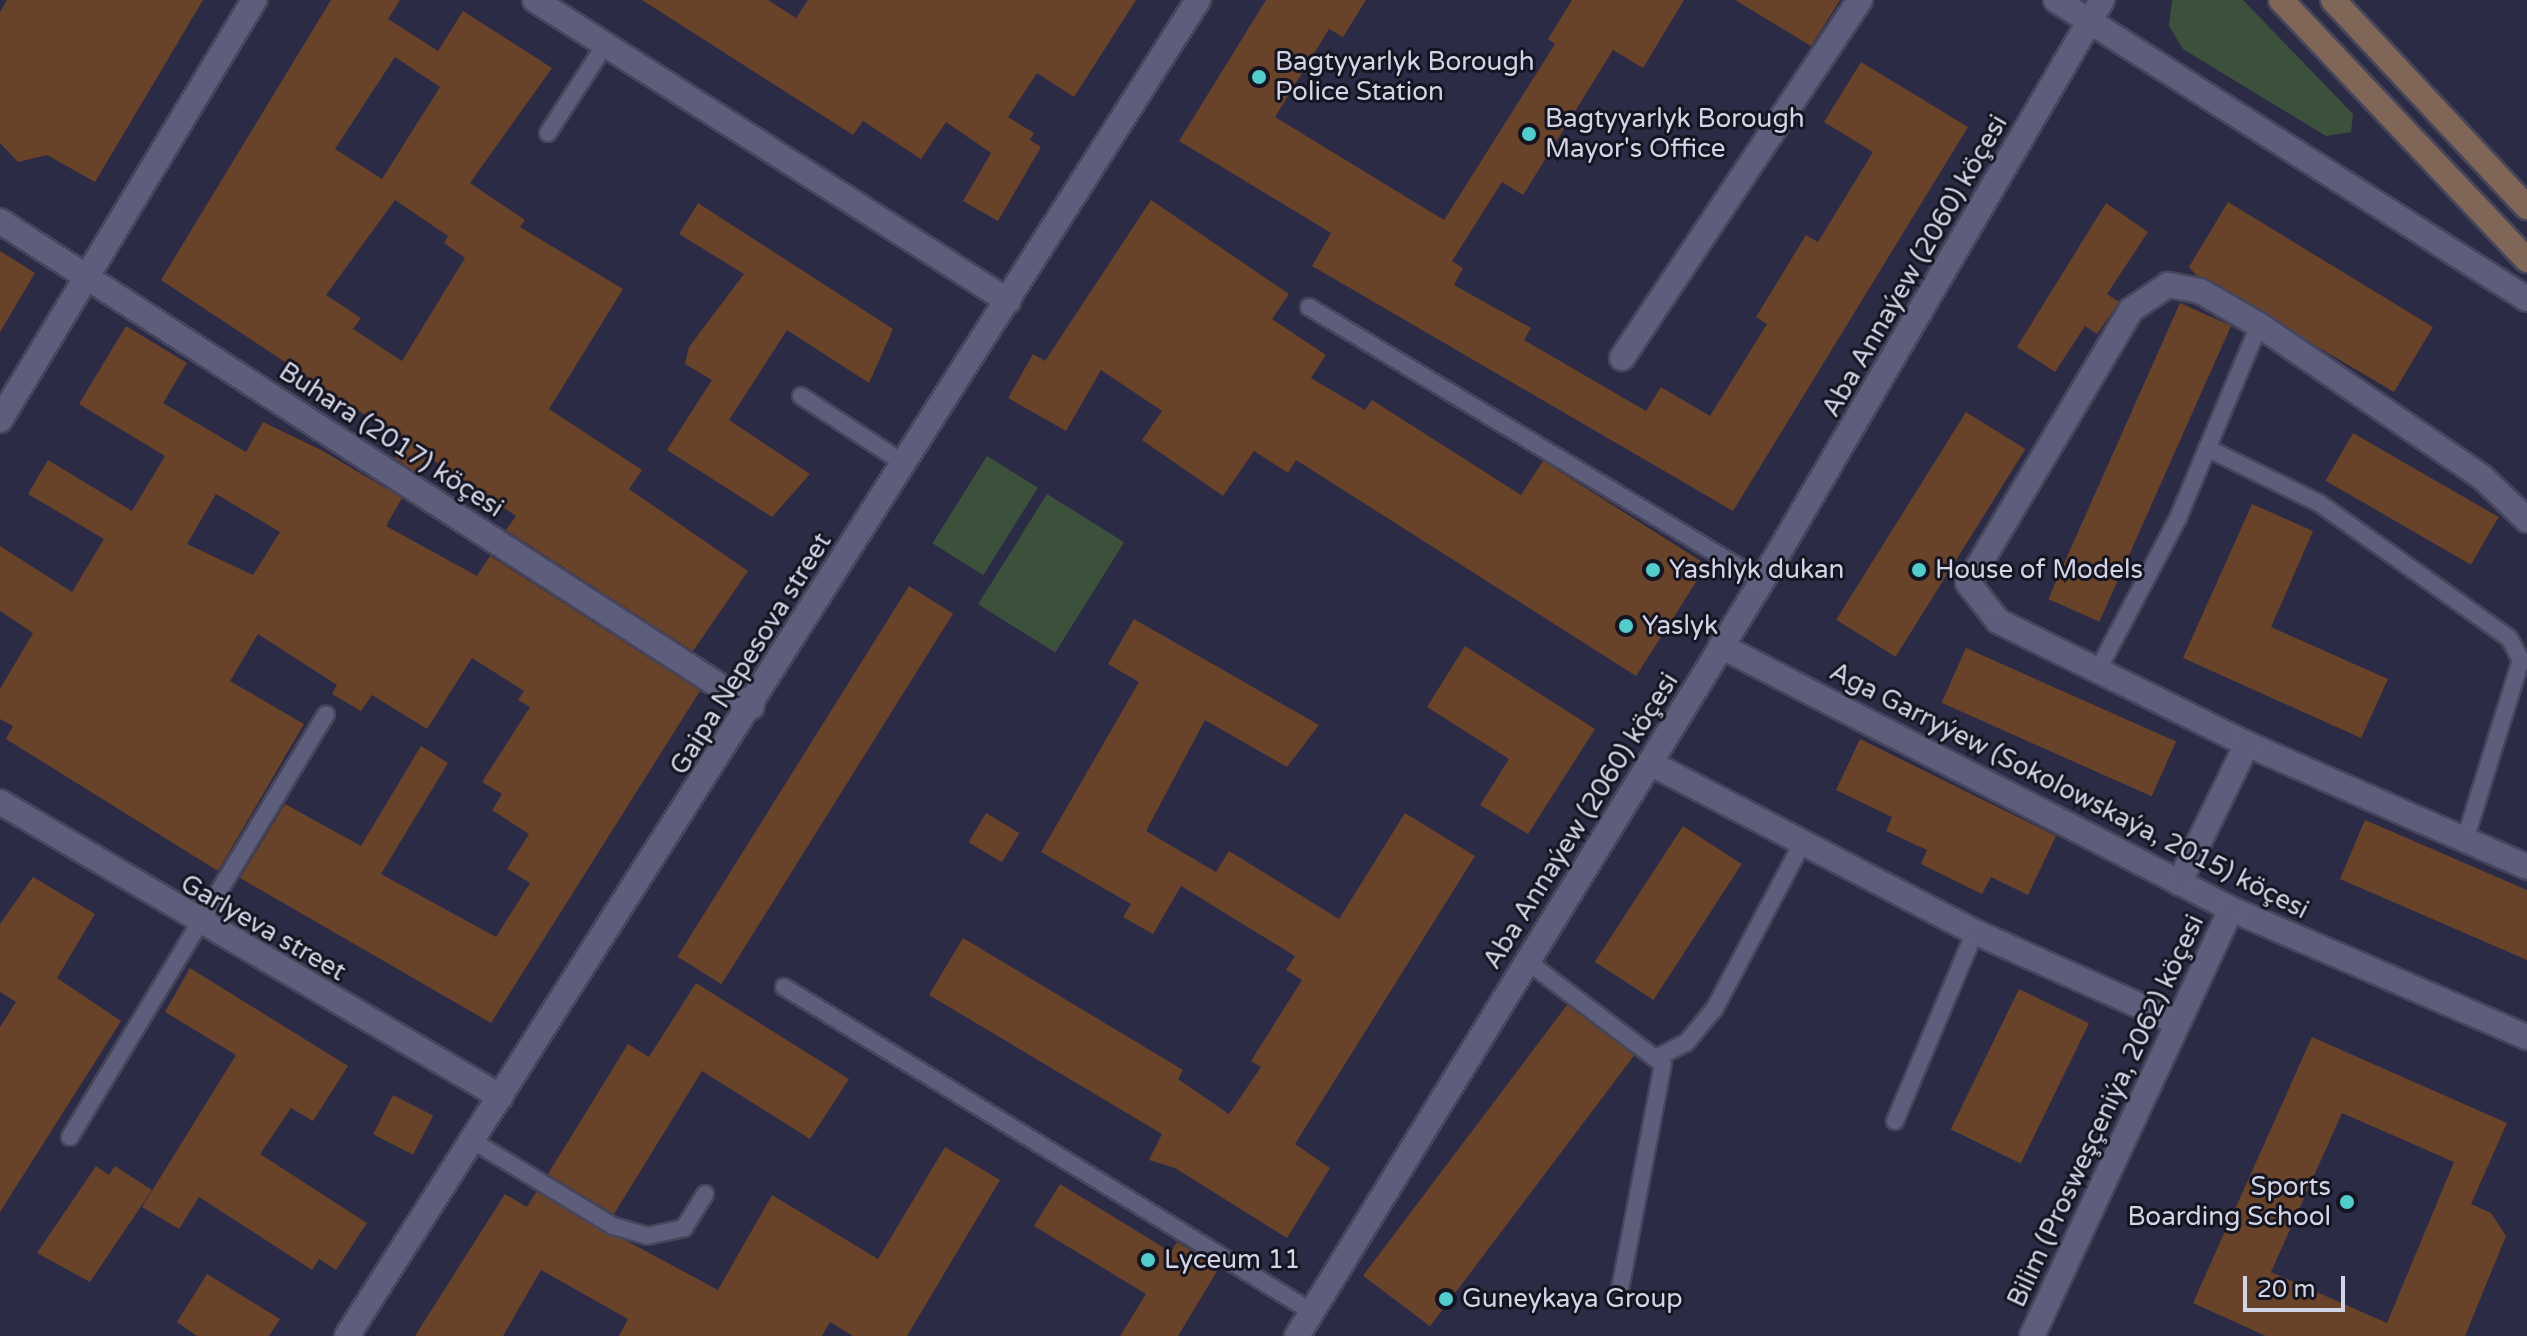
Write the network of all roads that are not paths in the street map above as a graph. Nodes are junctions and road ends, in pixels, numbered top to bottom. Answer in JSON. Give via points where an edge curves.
{"nodes":[{"id":1,"x":254,"y":0,"type":"edge"},
{"id":2,"x":535,"y":0,"type":"edge"},
{"id":3,"x":1198,"y":0,"type":"edge"},
{"id":4,"x":1860,"y":0,"type":"edge"},
{"id":5,"x":2056,"y":0,"type":"edge"},
{"id":6,"x":2102,"y":0,"type":"edge"},
{"id":7,"x":2281,"y":0,"type":"edge"},
{"id":8,"x":2333,"y":0,"type":"edge"},
{"id":9,"x":2090,"y":22,"type":"junction"},
{"id":10,"x":605,"y":45,"type":"junction"},
{"id":11,"x":548,"y":133,"type":"dead end"},
{"id":12,"x":2527,"y":207,"type":"edge"},
{"id":13,"x":0,"y":221,"type":"edge"},
{"id":14,"x":2527,"y":260,"type":"edge"},
{"id":15,"x":87,"y":276,"type":"junction"},
{"id":16,"x":2527,"y":299,"type":"edge"},
{"id":17,"x":1008,"y":301,"type":"junction"},
{"id":18,"x":1309,"y":307,"type":"dead end"},
{"id":19,"x":2259,"y":325,"type":"junction"},
{"id":20,"x":1622,"y":358,"type":"dead end"},
{"id":21,"x":801,"y":396,"type":"dead end"},
{"id":22,"x":0,"y":420,"type":"edge"},
{"id":23,"x":2207,"y":448,"type":"junction"},
{"id":24,"x":905,"y":464,"type":"junction"},
{"id":25,"x":2527,"y":520,"type":"edge"},
{"id":26,"x":1762,"y":581,"type":"junction"},
{"id":27,"x":1721,"y":646,"type":"junction"},
{"id":28,"x":2098,"y":670,"type":"junction"},
{"id":29,"x":752,"y":707,"type":"junction"},
{"id":30,"x":326,"y":715,"type":"dead end"},
{"id":31,"x":2247,"y":744,"type":"junction"},
{"id":32,"x":1650,"y":763,"type":"junction"},
{"id":33,"x":0,"y":802,"type":"edge"},
{"id":34,"x":2466,"y":837,"type":"junction"},
{"id":35,"x":1804,"y":840,"type":"junction"},
{"id":36,"x":2527,"y":867,"type":"edge"},
{"id":37,"x":2179,"y":883,"type":"junction"},
{"id":38,"x":2231,"y":909,"type":"junction"},
{"id":39,"x":201,"y":925,"type":"junction"},
{"id":40,"x":1975,"y":932,"type":"junction"},
{"id":41,"x":1528,"y":962,"type":"junction"},
{"id":42,"x":784,"y":987,"type":"dead end"},
{"id":43,"x":2176,"y":1022,"type":"junction"},
{"id":44,"x":2527,"y":1037,"type":"edge"},
{"id":45,"x":1658,"y":1057,"type":"junction"},
{"id":46,"x":501,"y":1097,"type":"junction"},
{"id":47,"x":1895,"y":1121,"type":"dead end"},
{"id":48,"x":70,"y":1137,"type":"dead end"},
{"id":49,"x":473,"y":1141,"type":"junction"},
{"id":50,"x":705,"y":1194,"type":"dead end"},
{"id":51,"x":1619,"y":1295,"type":"dead end"},
{"id":52,"x":1312,"y":1312,"type":"junction"},
{"id":53,"x":347,"y":1336,"type":"edge"},
{"id":54,"x":1297,"y":1336,"type":"edge"},
{"id":55,"x":2032,"y":1336,"type":"edge"}],
"edges":[{"from":1,"to":15,"type":"street"},
{"from":2,"to":10,"type":"street"},
{"from":3,"to":17,"type":"street","name":"Gaipa Nepesova street"},
{"from":4,"to":20,"type":"street"},
{"from":5,"to":9,"type":"street"},
{"from":6,"to":9,"type":"street","name":"Aba Annaýew (2060) köçesi"},
{"from":7,"to":14,"type":"main road"},
{"from":8,"to":12,"type":"main road"},
{"from":9,"to":16,"type":"street"},
{"from":9,"to":26,"type":"street","name":"Aba Annaýew (2060) köçesi"},
{"from":10,"to":11,"type":"lane"},
{"from":10,"to":17,"type":"street"},
{"from":13,"to":15,"type":"street","name":"Buhara (2017) köçesi"},
{"from":15,"to":22,"type":"street"},
{"from":15,"to":29,"type":"street","name":"Buhara (2017) köçesi"},
{"from":17,"to":24,"type":"street","name":"Gaipa Nepesova street"},
{"from":18,"to":26,"type":"lane"},
{"from":19,"to":23,"type":"lane"},
{"from":19,"to":25,"type":"street","via":[[2482,477]]},
{"from":19,"to":28,"type":"street","via":[[2200,291],[2168,285],[2139,300],[1974,568],[1968,583],[1998,621]]},
{"from":21,"to":24,"type":"lane"},
{"from":23,"to":28,"type":"lane"},
{"from":23,"to":34,"type":"lane","via":[[2319,503],[2509,638],[2521,660]]},
{"from":24,"to":29,"type":"street","name":"Gaipa Nepesova street"},
{"from":26,"to":27,"type":"street","name":"Aba Annaýew (2060) köçesi"},
{"from":27,"to":32,"type":"street","name":"Aba Annaýew (2060) köçesi"},
{"from":27,"to":37,"type":"street","name":"Aga Garryýew (Sokolowskaýa, 2015) köçesi"},
{"from":28,"to":31,"type":"street"},
{"from":29,"to":46,"type":"street","name":"Gaipa Nepesova street"},
{"from":30,"to":39,"type":"lane"},
{"from":31,"to":34,"type":"street"},
{"from":31,"to":37,"type":"street"},
{"from":32,"to":35,"type":"street"},
{"from":32,"to":41,"type":"street","name":"Aba Annaýew (2060) köçesi"},
{"from":33,"to":39,"type":"street","name":"Garlyeva street"},
{"from":34,"to":36,"type":"street"},
{"from":35,"to":40,"type":"street"},
{"from":35,"to":45,"type":"lane","via":[[1715,1008],[1686,1043]]},
{"from":37,"to":38,"type":"street","name":"Aga Garryýew (Sokolowskaýa, 2015) köçesi"},
{"from":38,"to":43,"type":"street","name":"Bilim (Prosweşçeniýa, 2062) köçesi"},
{"from":38,"to":44,"type":"street","name":"Aga Garryýew (Sokolowskaýa, 2015) köçesi"},
{"from":39,"to":46,"type":"street","name":"Garlyeva street"},
{"from":39,"to":48,"type":"lane"},
{"from":40,"to":43,"type":"street"},
{"from":40,"to":47,"type":"lane"},
{"from":41,"to":45,"type":"lane"},
{"from":41,"to":52,"type":"street","name":"Aba Annaýew (2060) köçesi"},
{"from":42,"to":52,"type":"lane"},
{"from":43,"to":55,"type":"street","name":"Bilim (Prosweşçeniýa, 2062) köçesi"},
{"from":45,"to":51,"type":"lane","via":[[1663,1068]]},
{"from":46,"to":49,"type":"street","name":"Gaipa Nepesova street"},
{"from":49,"to":50,"type":"lane","via":[[613,1226],[647,1236],[684,1228]]},
{"from":49,"to":53,"type":"street","name":"Gaipa Nepesova street"},
{"from":52,"to":54,"type":"street","name":"Aba Annaýew (2060) köçesi"}]}
